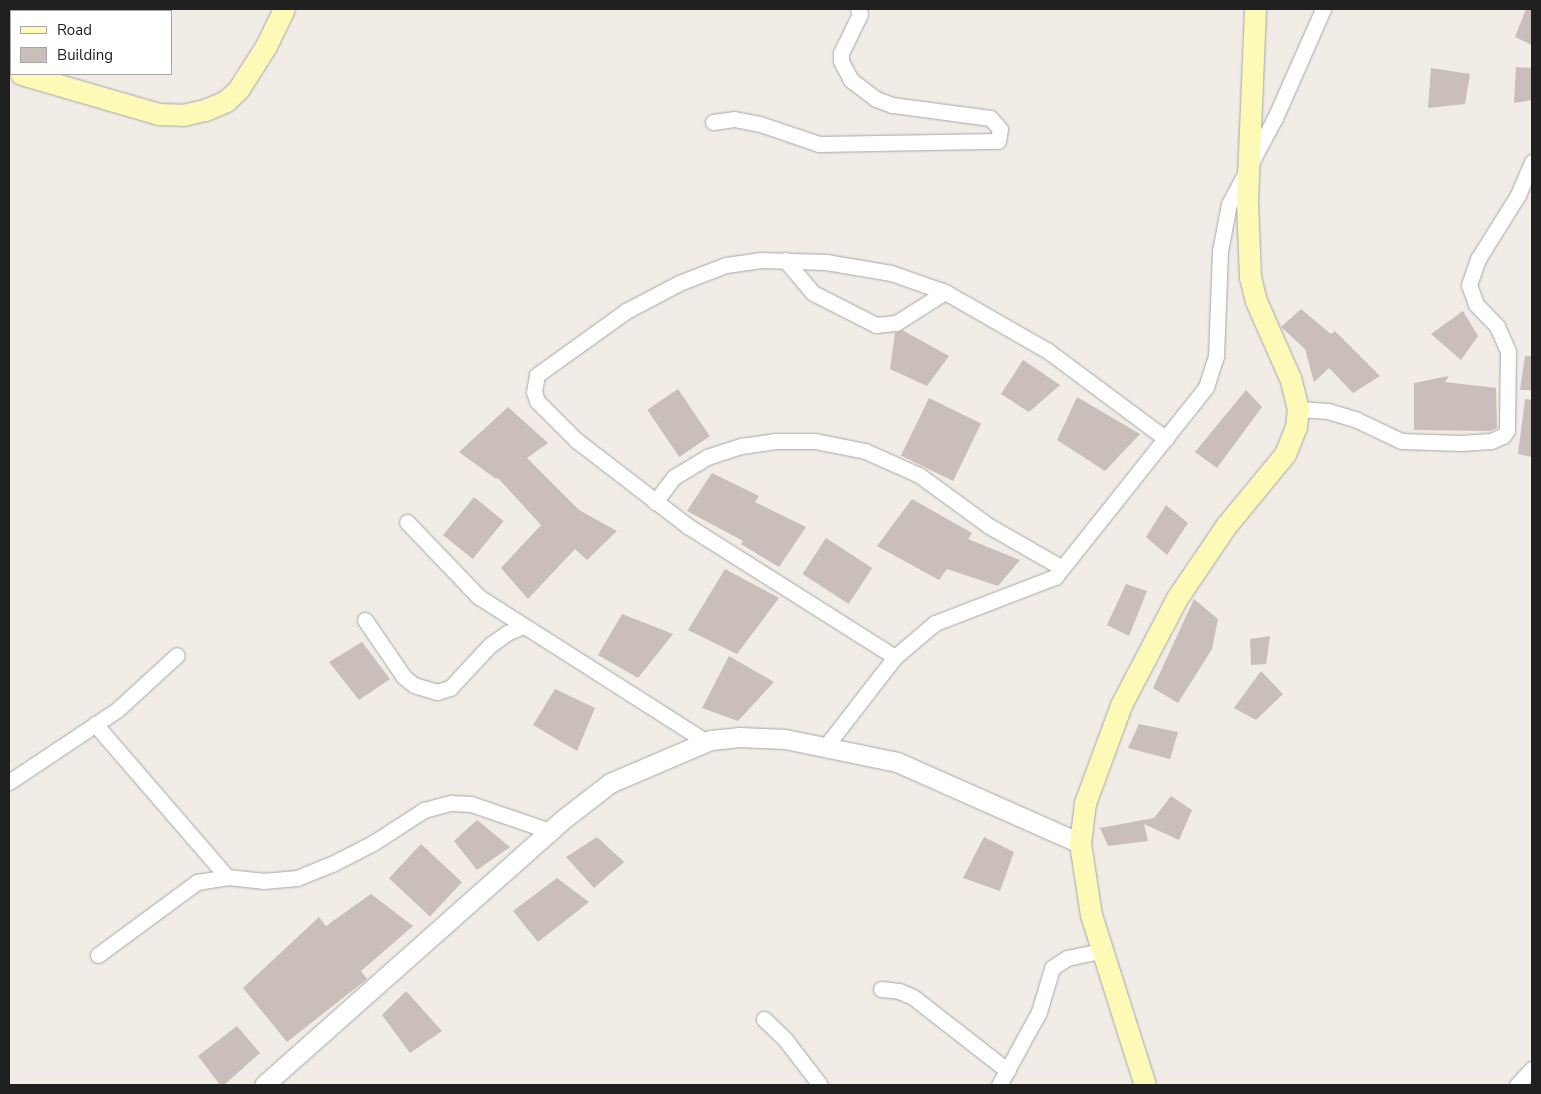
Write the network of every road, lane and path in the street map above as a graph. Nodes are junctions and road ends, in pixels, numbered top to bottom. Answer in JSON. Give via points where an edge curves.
{"nodes":[{"id":1,"x":284,"y":9,"type":"edge"},
{"id":2,"x":858,"y":9,"type":"edge"},
{"id":3,"x":1255,"y":9,"type":"edge"},
{"id":4,"x":1323,"y":9,"type":"edge"},
{"id":5,"x":24,"y":75,"type":"edge"},
{"id":6,"x":713,"y":122,"type":"dead end"},
{"id":7,"x":1532,"y":163,"type":"edge"},
{"id":8,"x":1248,"y":169,"type":"junction"},
{"id":9,"x":785,"y":260,"type":"junction"},
{"id":10,"x":945,"y":292,"type":"junction"},
{"id":11,"x":1298,"y":409,"type":"junction"},
{"id":12,"x":1166,"y":439,"type":"junction"},
{"id":13,"x":655,"y":502,"type":"junction"},
{"id":14,"x":407,"y":522,"type":"dead end"},
{"id":15,"x":1062,"y":568,"type":"junction"},
{"id":16,"x":365,"y":620,"type":"dead end"},
{"id":17,"x":523,"y":626,"type":"junction"},
{"id":18,"x":177,"y":655,"type":"dead end"},
{"id":19,"x":895,"y":657,"type":"junction"},
{"id":20,"x":95,"y":724,"type":"junction"},
{"id":21,"x":707,"y":742,"type":"junction"},
{"id":22,"x":826,"y":746,"type":"junction"},
{"id":23,"x":9,"y":782,"type":"edge"},
{"id":24,"x":550,"y":831,"type":"junction"},
{"id":25,"x":1080,"y":843,"type":"junction"},
{"id":26,"x":227,"y":877,"type":"junction"},
{"id":27,"x":1101,"y":951,"type":"junction"},
{"id":28,"x":98,"y":955,"type":"dead end"},
{"id":29,"x":881,"y":989,"type":"dead end"},
{"id":30,"x":764,"y":1019,"type":"dead end"},
{"id":31,"x":1532,"y":1069,"type":"edge"},
{"id":32,"x":1008,"y":1071,"type":"junction"},
{"id":33,"x":264,"y":1085,"type":"edge"},
{"id":34,"x":820,"y":1085,"type":"edge"},
{"id":35,"x":1000,"y":1085,"type":"edge"},
{"id":36,"x":1145,"y":1085,"type":"edge"},
{"id":37,"x":1517,"y":1085,"type":"edge"}],
"edges":[{"from":1,"to":5,"type":"main road","via":[[266,46],[238,90],[226,101],[205,110],[183,115],[159,114]]},
{"from":2,"to":6,"type":"street","via":[[857,22],[841,53],[841,61],[851,80],[876,99],[892,105],[990,118],[1000,129],[998,141],[819,144],[760,124],[734,120]]},
{"from":3,"to":8,"type":"main road"},
{"from":4,"to":8,"type":"street"},
{"from":7,"to":11,"type":"street","via":[[1518,195],[1478,259],[1469,285],[1476,304],[1497,326],[1508,351],[1507,430],[1503,436],[1491,441],[1401,441],[1357,420],[1328,411]]},
{"from":8,"to":11,"type":"main road","via":[[1246,232],[1250,277],[1256,301],[1290,378]]},
{"from":8,"to":12,"type":"street","via":[[1235,190],[1222,234],[1214,370],[1206,387]]},
{"from":9,"to":10,"type":"street","via":[[826,262],[891,273]]},
{"from":9,"to":10,"type":"street","via":[[812,293],[876,324],[896,323]]},
{"from":9,"to":13,"type":"street","via":[[726,265],[679,283],[626,312],[537,375],[534,392],[537,401],[576,440]]},
{"from":10,"to":12,"type":"street","via":[[1048,351]]},
{"from":11,"to":25,"type":"main road","via":[[1294,440],[1200,562],[1120,705],[1084,803]]},
{"from":12,"to":15,"type":"street"},
{"from":13,"to":15,"type":"street","via":[[674,478],[707,457],[741,446],[815,440],[865,451],[919,475],[989,526]]},
{"from":13,"to":19,"type":"street","via":[[689,528]]},
{"from":14,"to":17,"type":"street","via":[[479,597]]},
{"from":15,"to":19,"type":"street","via":[[1041,584],[944,618]]},
{"from":16,"to":17,"type":"street","via":[[404,676],[414,685],[437,692],[450,688],[490,645]]},
{"from":17,"to":21,"type":"street"},
{"from":18,"to":20,"type":"street","via":[[117,710]]},
{"from":19,"to":22,"type":"street"},
{"from":20,"to":23,"type":"street"},
{"from":20,"to":26,"type":"street"},
{"from":21,"to":22,"type":"street","via":[[738,737]]},
{"from":21,"to":24,"type":"street","via":[[610,783]]},
{"from":22,"to":25,"type":"street","via":[[897,762]]},
{"from":24,"to":26,"type":"street","via":[[472,804],[451,803],[424,810],[373,843],[297,878],[263,881]]},
{"from":24,"to":33,"type":"street"},
{"from":25,"to":27,"type":"main road","via":[[1091,915]]},
{"from":26,"to":28,"type":"street","via":[[197,882],[158,914]]},
{"from":27,"to":32,"type":"street","via":[[1067,958],[1052,968],[1039,1012]]},
{"from":27,"to":36,"type":"main road"},
{"from":29,"to":32,"type":"street","via":[[913,997]]},
{"from":30,"to":34,"type":"street","via":[[784,1038]]},
{"from":31,"to":37,"type":"street"},
{"from":32,"to":35,"type":"street"}]}
